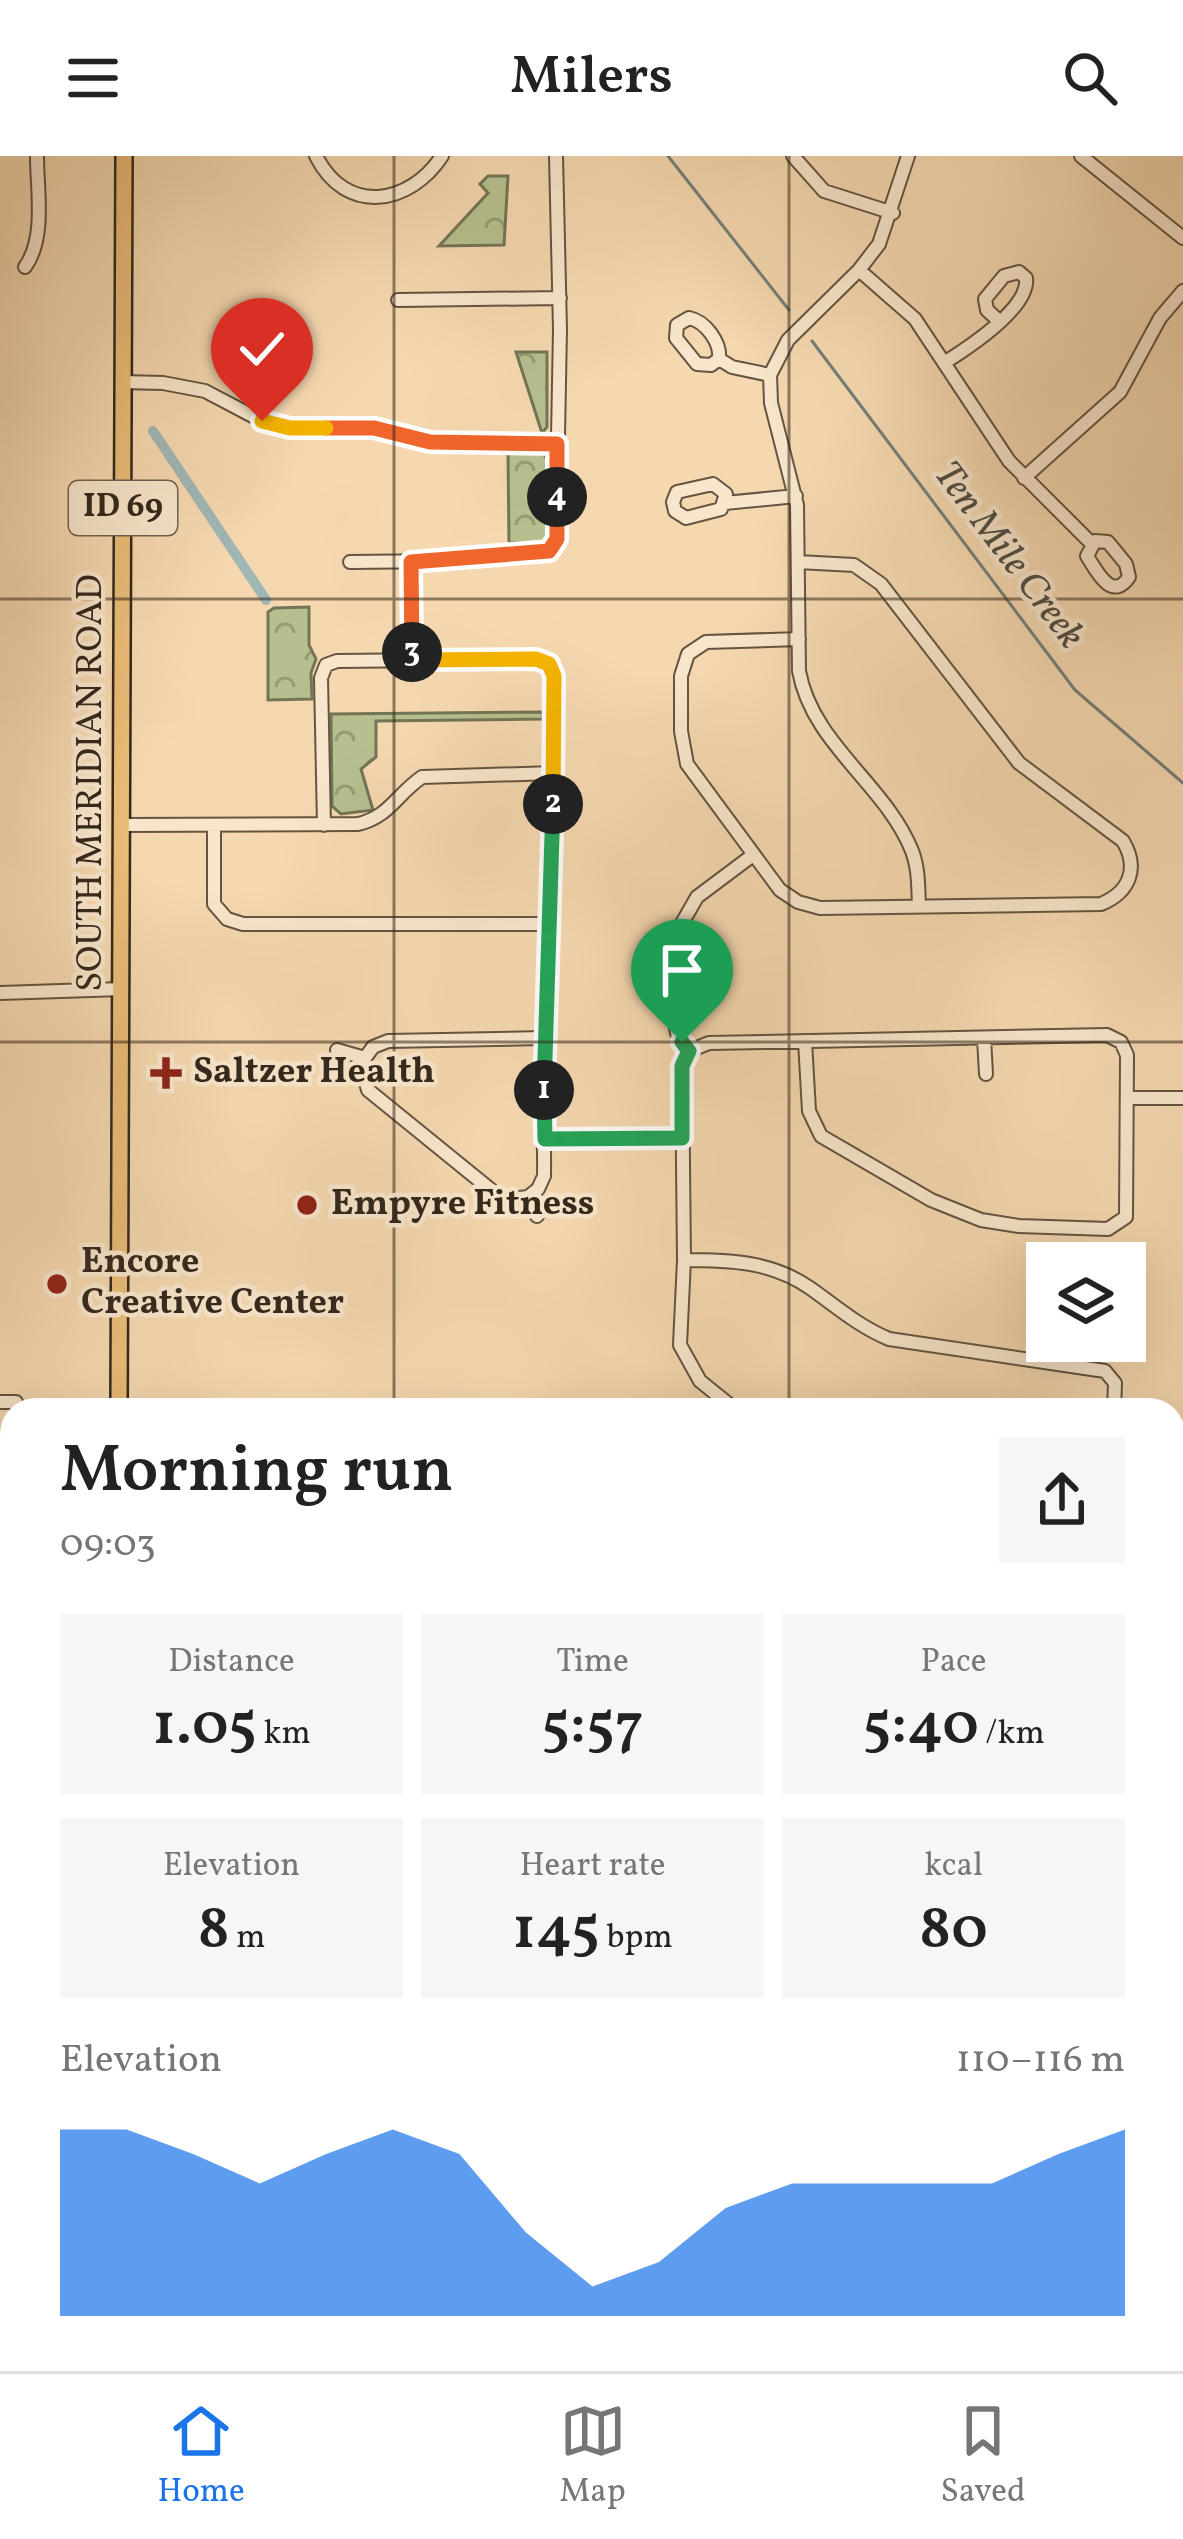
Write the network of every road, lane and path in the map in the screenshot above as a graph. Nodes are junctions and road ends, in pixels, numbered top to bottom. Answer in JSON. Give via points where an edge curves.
{"nodes":[{"id":1,"x":37,"y":156,"type":"edge"},
{"id":2,"x":124,"y":156,"type":"edge"},
{"id":3,"x":316,"y":156,"type":"edge"},
{"id":4,"x":442,"y":156,"type":"edge"},
{"id":5,"x":556,"y":156,"type":"edge"},
{"id":6,"x":793,"y":156,"type":"edge"},
{"id":7,"x":908,"y":156,"type":"edge"},
{"id":8,"x":1081,"y":156,"type":"edge"},
{"id":9,"x":892,"y":213,"type":"junction"},
{"id":10,"x":1183,"y":238,"type":"edge"},
{"id":11,"x":25,"y":267,"type":"dead end"},
{"id":12,"x":859,"y":270,"type":"junction"},
{"id":13,"x":1183,"y":291,"type":"edge"},
{"id":14,"x":560,"y":298,"type":"junction"},
{"id":15,"x":398,"y":300,"type":"dead end"},
{"id":16,"x":999,"y":321,"type":"dead end"},
{"id":17,"x":718,"y":358,"type":"dead end"},
{"id":18,"x":944,"y":363,"type":"junction"},
{"id":19,"x":770,"y":376,"type":"junction"},
{"id":20,"x":124,"y":382,"type":"junction"},
{"id":21,"x":557,"y":444,"type":"junction"},
{"id":22,"x":1024,"y":478,"type":"junction"},
{"id":23,"x":796,"y":496,"type":"junction"},
{"id":24,"x":725,"y":503,"type":"dead end"},
{"id":25,"x":1092,"y":544,"type":"dead end"},
{"id":26,"x":350,"y":562,"type":"dead end"},
{"id":27,"x":411,"y":562,"type":"junction"},
{"id":28,"x":798,"y":562,"type":"junction"},
{"id":29,"x":799,"y":639,"type":"junction"},
{"id":30,"x":412,"y":660,"type":"junction"},
{"id":31,"x":554,"y":773,"type":"junction"},
{"id":32,"x":122,"y":825,"type":"junction"},
{"id":33,"x":214,"y":825,"type":"junction"},
{"id":34,"x":324,"y":825,"type":"junction"},
{"id":35,"x":753,"y":855,"type":"junction"},
{"id":36,"x":919,"y":906,"type":"junction"},
{"id":37,"x":551,"y":924,"type":"junction"},
{"id":38,"x":122,"y":989,"type":"junction"},
{"id":39,"x":0,"y":993,"type":"edge"},
{"id":40,"x":984,"y":1038,"type":"junction"},
{"id":41,"x":543,"y":1039,"type":"junction"},
{"id":42,"x":805,"y":1041,"type":"junction"},
{"id":43,"x":337,"y":1050,"type":"dead end"},
{"id":44,"x":689,"y":1051,"type":"junction"},
{"id":45,"x":364,"y":1058,"type":"junction"},
{"id":46,"x":986,"y":1074,"type":"dead end"},
{"id":47,"x":1127,"y":1098,"type":"junction"},
{"id":48,"x":1183,"y":1098,"type":"edge"},
{"id":49,"x":682,"y":1138,"type":"junction"},
{"id":50,"x":545,"y":1139,"type":"junction"},
{"id":51,"x":528,"y":1197,"type":"junction"},
{"id":52,"x":537,"y":1216,"type":"dead end"},
{"id":53,"x":684,"y":1260,"type":"junction"},
{"id":54,"x":119,"y":1398,"type":"edge"},
{"id":55,"x":721,"y":1398,"type":"edge"},
{"id":56,"x":1115,"y":1398,"type":"edge"}],
"edges":[{"from":1,"to":11,"type":"street","via":[[37,238]]},
{"from":2,"to":20,"type":"main road","name":"SOUTH MERIDIAN ROAD","number":"ID 69"},
{"from":3,"to":4,"type":"street","via":[[348,190],[378,197],[409,191]]},
{"from":5,"to":14,"type":"street"},
{"from":6,"to":9,"type":"street","via":[[824,191]]},
{"from":7,"to":9,"type":"street"},
{"from":8,"to":10,"type":"street"},
{"from":9,"to":12,"type":"street"},
{"from":12,"to":18,"type":"street","via":[[907,311]]},
{"from":12,"to":19,"type":"street","via":[[788,340]]},
{"from":13,"to":22,"type":"street","via":[[1120,392]]},
{"from":14,"to":15,"type":"street"},
{"from":14,"to":21,"type":"street"},
{"from":16,"to":18,"type":"street"},
{"from":17,"to":19,"type":"street"},
{"from":18,"to":22,"type":"street"},
{"from":19,"to":23,"type":"street"},
{"from":20,"to":21,"type":"street","via":[[205,391],[290,428]]},
{"from":20,"to":32,"type":"main road","name":"SOUTH MERIDIAN ROAD","number":"ID 69"},
{"from":21,"to":27,"type":"street","via":[[553,548]]},
{"from":22,"to":25,"type":"street"},
{"from":23,"to":24,"type":"street"},
{"from":23,"to":28,"type":"street"},
{"from":26,"to":27,"type":"street"},
{"from":27,"to":30,"type":"street"},
{"from":28,"to":29,"type":"street"},
{"from":28,"to":36,"type":"street","via":[[854,566],[881,584],[1019,763],[1129,851],[1131,873],[1121,893],[1101,904]]},
{"from":29,"to":35,"type":"street","via":[[706,642],[683,664],[687,764]]},
{"from":29,"to":36,"type":"street","via":[[808,703],[907,839]]},
{"from":30,"to":31,"type":"street","via":[[549,664]]},
{"from":30,"to":34,"type":"street","via":[[326,665]]},
{"from":31,"to":34,"type":"street","via":[[422,778],[385,815]]},
{"from":31,"to":37,"type":"street"},
{"from":32,"to":33,"type":"street"},
{"from":32,"to":38,"type":"main road","name":"SOUTH MERIDIAN ROAD","number":"ID 69"},
{"from":33,"to":34,"type":"street"},
{"from":33,"to":37,"type":"street","via":[[214,904],[227,920]]},
{"from":35,"to":36,"type":"street","via":[[780,890],[806,904]]},
{"from":35,"to":44,"type":"street","via":[[685,915],[674,1017]]},
{"from":37,"to":41,"type":"street"},
{"from":38,"to":39,"type":"street"},
{"from":38,"to":54,"type":"main road","name":"SOUTH MERIDIAN ROAD","number":"ID 69"},
{"from":40,"to":42,"type":"street"},
{"from":40,"to":46,"type":"street"},
{"from":40,"to":47,"type":"street","via":[[1107,1035],[1127,1054]]},
{"from":41,"to":45,"type":"street","via":[[388,1041]]},
{"from":41,"to":50,"type":"street"},
{"from":42,"to":44,"type":"street","via":[[709,1043]]},
{"from":42,"to":47,"type":"street","via":[[808,1105],[828,1141],[963,1214],[1019,1226],[1108,1229],[1124,1220]]},
{"from":43,"to":45,"type":"street"},
{"from":44,"to":49,"type":"street"},
{"from":45,"to":51,"type":"street","via":[[368,1090],[496,1194]]},
{"from":47,"to":48,"type":"street"},
{"from":49,"to":50,"type":"street"},
{"from":49,"to":53,"type":"street"},
{"from":50,"to":51,"type":"street","via":[[544,1176]]},
{"from":51,"to":52,"type":"street"},
{"from":53,"to":55,"type":"street","via":[[678,1331],[686,1362]]},
{"from":53,"to":56,"type":"street","via":[[742,1261],[781,1272],[889,1339],[1099,1369],[1111,1375]]}]}
